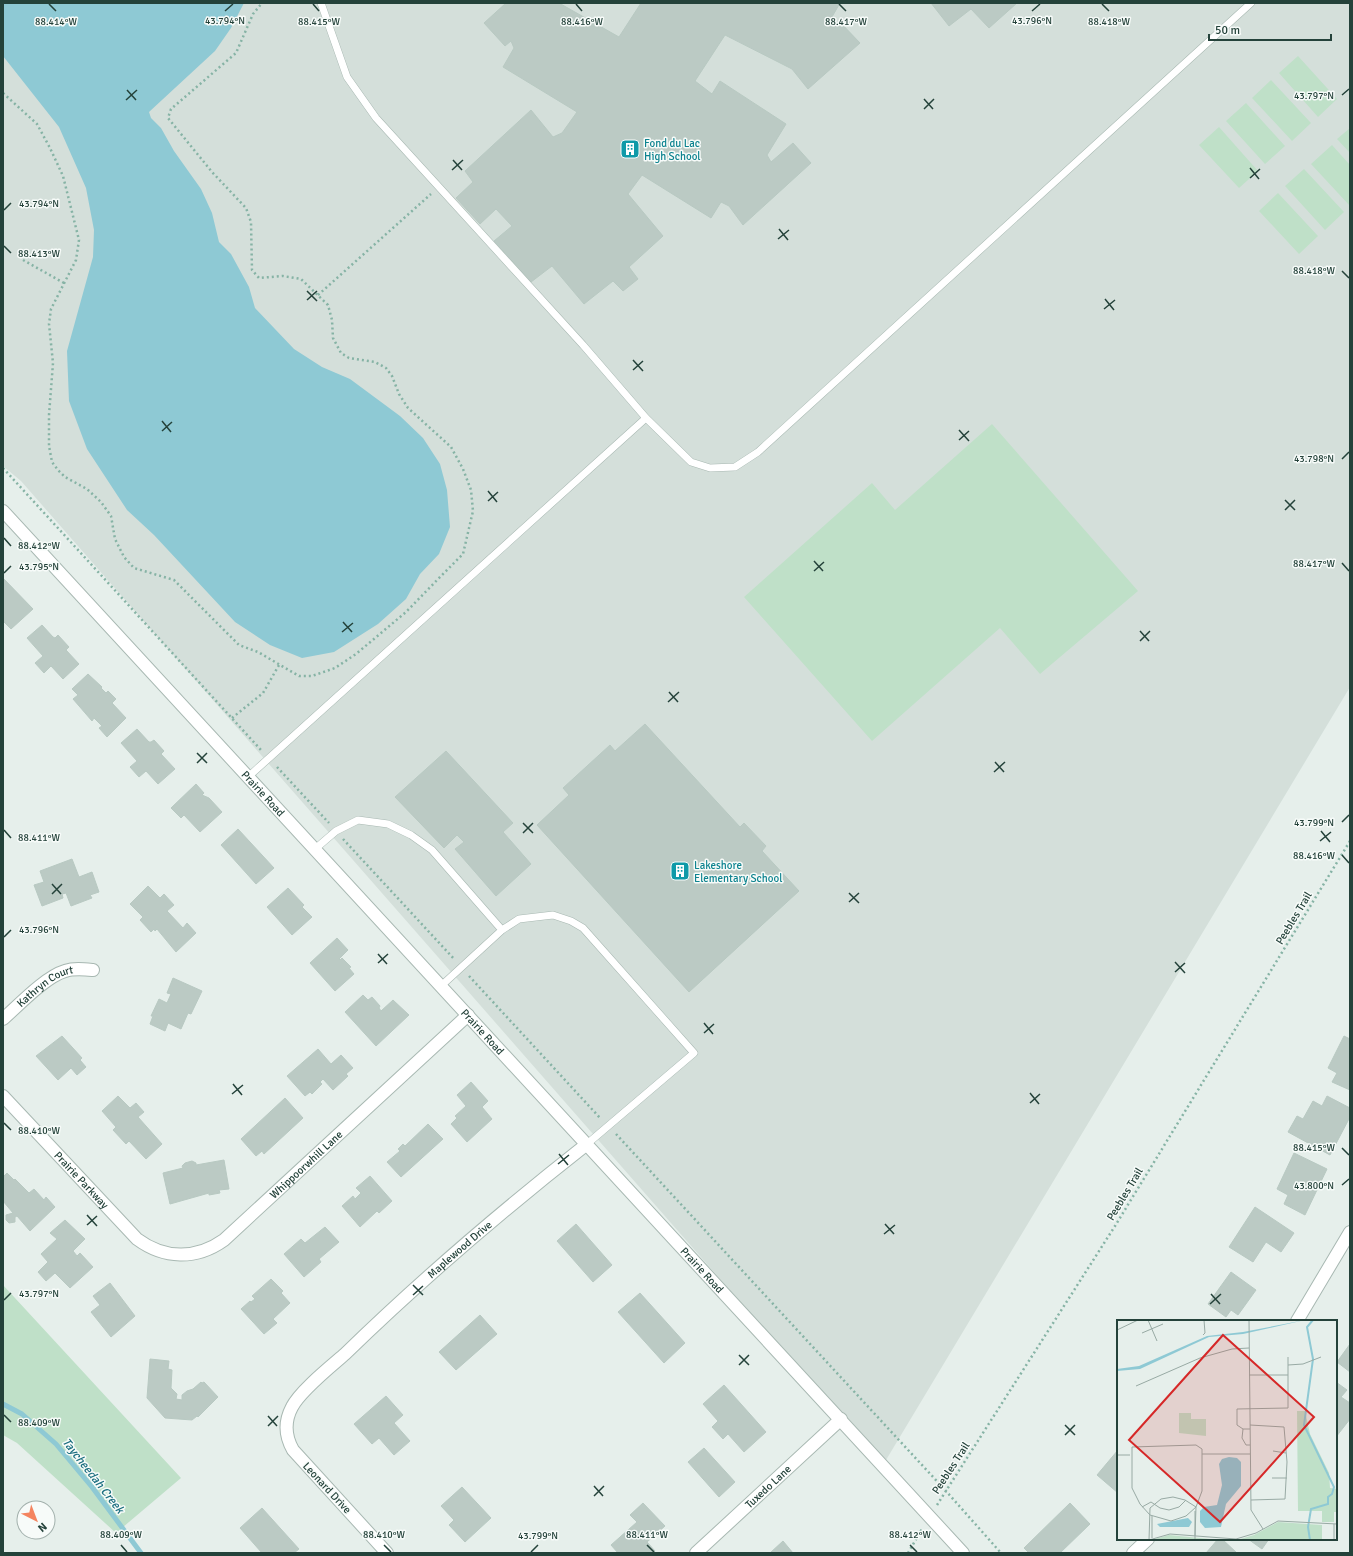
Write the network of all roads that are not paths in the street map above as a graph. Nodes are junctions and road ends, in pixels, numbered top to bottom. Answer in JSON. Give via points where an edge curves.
{"nodes":[{"id":1,"x":321,"y":3,"type":"edge"},
{"id":2,"x":1251,"y":3,"type":"edge"},
{"id":3,"x":646,"y":418,"type":"junction"},
{"id":4,"x":3,"y":511,"type":"edge"},
{"id":5,"x":248,"y":776,"type":"junction"},
{"id":6,"x":315,"y":849,"type":"junction"},
{"id":7,"x":502,"y":930,"type":"junction"},
{"id":8,"x":93,"y":970,"type":"dead end"},
{"id":9,"x":441,"y":986,"type":"junction"},
{"id":10,"x":468,"y":1015,"type":"junction"},
{"id":11,"x":3,"y":1019,"type":"edge"},
{"id":12,"x":3,"y":1096,"type":"edge"},
{"id":13,"x":587,"y":1144,"type":"junction"},
{"id":14,"x":128,"y":1229,"type":"joint"},
{"id":15,"x":1350,"y":1232,"type":"edge"},
{"id":16,"x":1298,"y":1320,"type":"edge"},
{"id":17,"x":289,"y":1414,"type":"joint"},
{"id":18,"x":841,"y":1420,"type":"junction"},
{"id":19,"x":1147,"y":1540,"type":"edge"},
{"id":20,"x":387,"y":1553,"type":"edge"},
{"id":21,"x":696,"y":1553,"type":"edge"},
{"id":22,"x":963,"y":1553,"type":"edge"},
{"id":23,"x":1132,"y":1553,"type":"edge"}],
"edges":[{"from":1,"to":3,"type":"lane","via":[[347,77],[376,118]]},
{"from":2,"to":3,"type":"lane","via":[[758,452],[735,467],[710,468],[691,462]]},
{"from":3,"to":5,"type":"lane"},
{"from":4,"to":5,"type":"street","name":"Prairie Road"},
{"from":5,"to":6,"type":"street","name":"Prairie Road"},
{"from":6,"to":7,"type":"lane","via":[[336,831],[358,820],[388,824],[411,834],[432,850]]},
{"from":6,"to":9,"type":"street","name":"Prairie Road"},
{"from":7,"to":9,"type":"lane"},
{"from":7,"to":13,"type":"lane","via":[[519,919],[553,915],[571,920],[583,928],[694,1053]]},
{"from":8,"to":11,"type":"street","name":"Kathryn Court","via":[[66,970],[54,976]]},
{"from":9,"to":10,"type":"street","name":"Prairie Road"},
{"from":10,"to":13,"type":"street","name":"Prairie Road"},
{"from":10,"to":14,"type":"street","name":"Whippoorwhill Lane","via":[[216,1246],[190,1255],[171,1254],[149,1247]]},
{"from":12,"to":14,"type":"street","name":"Prairie Parkway"},
{"from":13,"to":17,"type":"street","name":"Maplewood Drive","via":[[489,1224],[395,1307],[298,1398]]},
{"from":13,"to":18,"type":"street","name":"Prairie Road"},
{"from":15,"to":16,"type":"street"},
{"from":17,"to":20,"type":"street","name":"Leonard Drive","via":[[286,1432],[293,1450]]},
{"from":18,"to":21,"type":"street","name":"Tuxedo Lane"},
{"from":18,"to":22,"type":"street","name":"Prairie Road"},
{"from":19,"to":23,"type":"street"}]}
